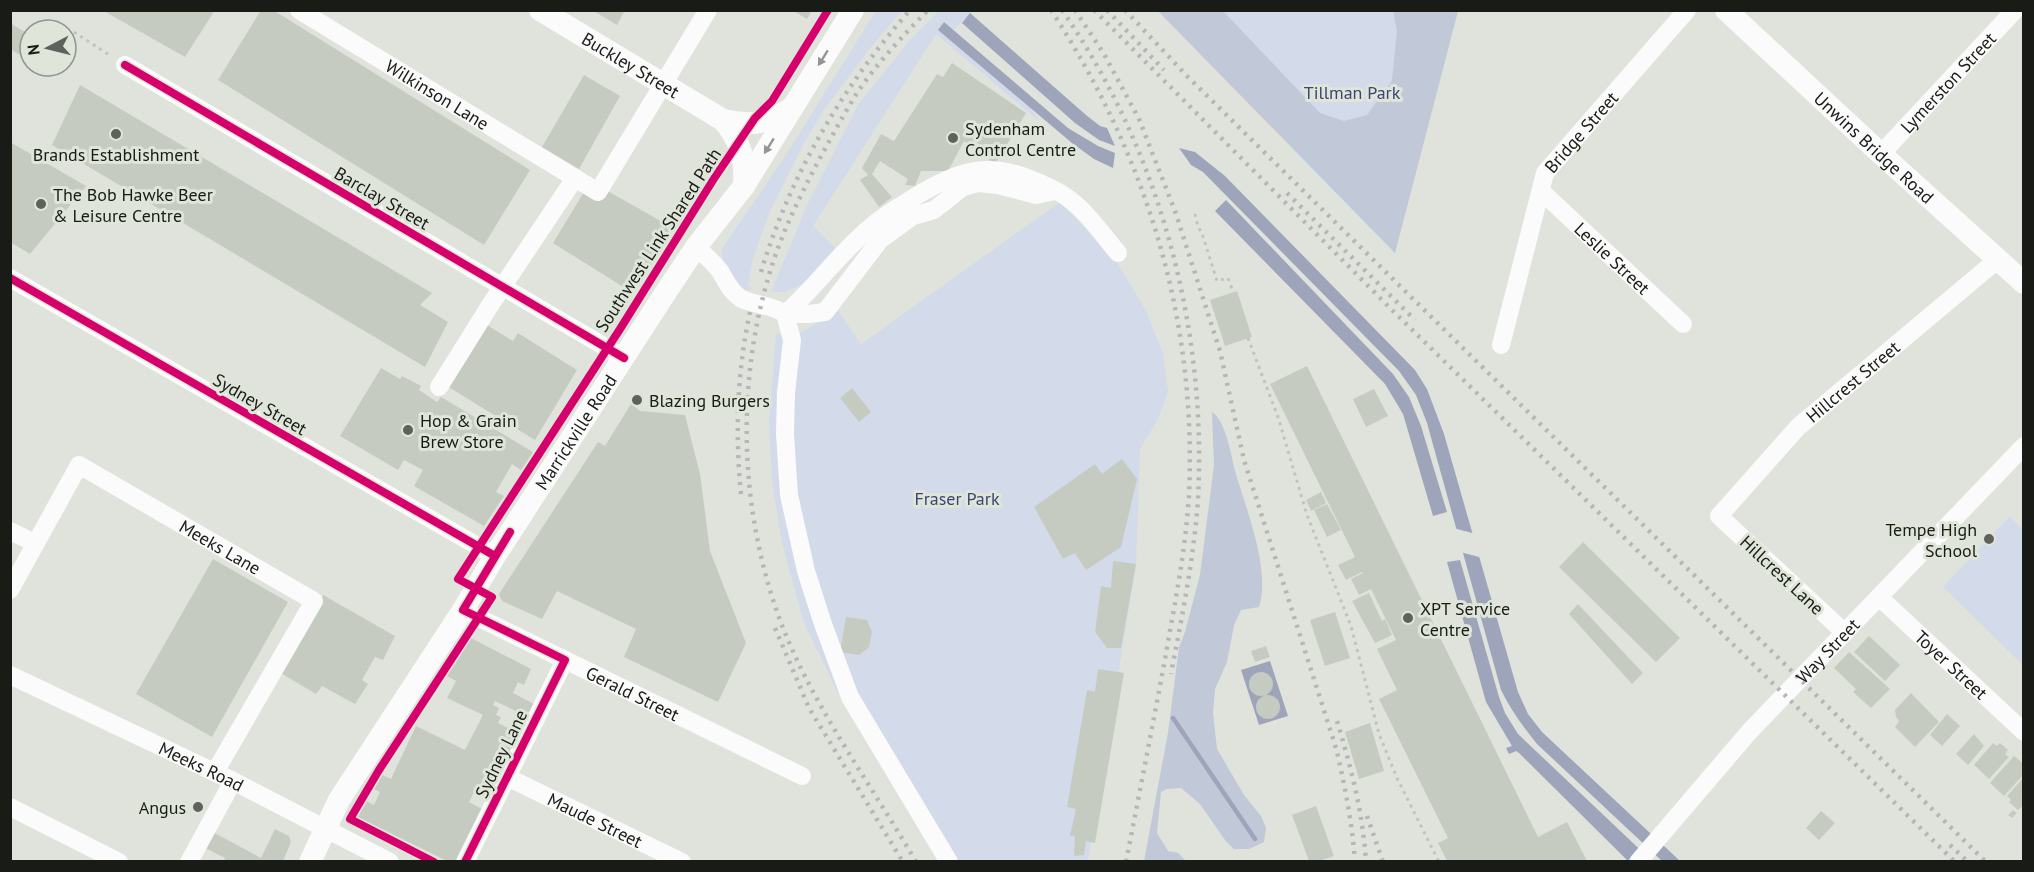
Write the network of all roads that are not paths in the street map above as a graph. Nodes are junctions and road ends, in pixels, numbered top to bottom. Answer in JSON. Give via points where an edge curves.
{"nodes":[{"id":1,"x":299,"y":10,"type":"edge"},
{"id":2,"x":540,"y":10,"type":"edge"},
{"id":3,"x":708,"y":10,"type":"edge"},
{"id":4,"x":853,"y":10,"type":"edge"},
{"id":5,"x":1687,"y":10,"type":"edge"},
{"id":6,"x":1727,"y":11,"type":"edge"},
{"id":7,"x":2017,"y":15,"type":"edge"},
{"id":8,"x":125,"y":65,"type":"road end"},
{"id":9,"x":663,"y":84,"type":"junction"},
{"id":10,"x":794,"y":106,"type":"junction"},
{"id":11,"x":723,"y":120,"type":"junction"},
{"id":12,"x":1881,"y":154,"type":"junction"},
{"id":13,"x":575,"y":178,"type":"junction"},
{"id":14,"x":744,"y":186,"type":"junction"},
{"id":15,"x":1054,"y":191,"type":"junction"},
{"id":16,"x":1541,"y":191,"type":"junction"},
{"id":17,"x":696,"y":247,"type":"junction"},
{"id":18,"x":1118,"y":253,"type":"dead end"},
{"id":19,"x":1998,"y":260,"type":"junction"},
{"id":20,"x":10,"y":278,"type":"edge"},
{"id":21,"x":2024,"y":283,"type":"edge"},
{"id":22,"x":503,"y":286,"type":"junction"},
{"id":23,"x":785,"y":314,"type":"junction"},
{"id":24,"x":1683,"y":324,"type":"dead end"},
{"id":25,"x":1501,"y":345,"type":"dead end"},
{"id":26,"x":624,"y":358,"type":"junction"},
{"id":27,"x":439,"y":387,"type":"dead end"},
{"id":28,"x":2024,"y":446,"type":"edge"},
{"id":29,"x":1719,"y":516,"type":"joint"},
{"id":30,"x":10,"y":531,"type":"edge"},
{"id":31,"x":35,"y":543,"type":"junction"},
{"id":32,"x":495,"y":556,"type":"junction"},
{"id":33,"x":10,"y":590,"type":"edge"},
{"id":34,"x":1879,"y":597,"type":"junction"},
{"id":35,"x":463,"y":610,"type":"junction"},
{"id":36,"x":1845,"y":633,"type":"junction"},
{"id":37,"x":565,"y":660,"type":"junction"},
{"id":38,"x":10,"y":675,"type":"edge"},
{"id":39,"x":2024,"y":732,"type":"edge"},
{"id":40,"x":215,"y":772,"type":"junction"},
{"id":41,"x":802,"y":776,"type":"dead end"},
{"id":42,"x":507,"y":777,"type":"junction"},
{"id":43,"x":233,"y":781,"type":"junction"},
{"id":44,"x":10,"y":807,"type":"edge"},
{"id":45,"x":325,"y":829,"type":"junction"},
{"id":46,"x":119,"y":861,"type":"edge"},
{"id":47,"x":189,"y":861,"type":"edge"},
{"id":48,"x":310,"y":861,"type":"edge"},
{"id":49,"x":390,"y":861,"type":"edge"},
{"id":50,"x":465,"y":861,"type":"edge"},
{"id":51,"x":682,"y":861,"type":"edge"},
{"id":52,"x":949,"y":861,"type":"edge"},
{"id":53,"x":1638,"y":861,"type":"edge"}],
"edges":[{"from":1,"to":13,"type":"street","name":"Wilkinson Lane"},
{"from":2,"to":9,"type":"main road","name":"Buckley Street"},
{"from":3,"to":9,"type":"street"},
{"from":4,"to":10,"type":"main road","name":"Marrickville Road","one_way":true},
{"from":5,"to":16,"type":"street","name":"Bridge Street","via":[[1545,173]]},
{"from":6,"to":12,"type":"main road","name":"Unwins Bridge Road"},
{"from":7,"to":12,"type":"street","name":"Lymerston Street"},
{"from":8,"to":22,"type":"street","name":"Barclay Street"},
{"from":9,"to":11,"type":"main road","name":"Buckley Street"},
{"from":9,"to":13,"type":"street","name":"Wilkinson Lane","via":[[598,192]]},
{"from":10,"to":11,"type":"main road","name":"Buckley Street","via":[[767,121],[751,124]]},
{"from":10,"to":14,"type":"main road","name":"Marrickville Road","one_way":true},
{"from":11,"to":14,"type":"main road","name":"Buckley Street","via":[[739,143]]},
{"from":12,"to":19,"type":"main road","name":"Unwins Bridge Road"},
{"from":13,"to":22,"type":"street"},
{"from":14,"to":17,"type":"main road","name":"Marrickville Road"},
{"from":15,"to":18,"type":"street","via":[[1085,214]]},
{"from":15,"to":23,"type":"street","via":[[1036,195],[998,185],[978,183],[963,187],[934,210],[913,216],[880,240],[825,312]]},
{"from":15,"to":23,"type":"street","via":[[1000,169],[964,172],[945,180],[872,226]]},
{"from":16,"to":24,"type":"street","name":"Leslie Street"},
{"from":16,"to":25,"type":"street","name":"Bridge Street"},
{"from":17,"to":23,"type":"street","via":[[738,296],[776,307]]},
{"from":17,"to":26,"type":"main road","name":"Marrickville Road"},
{"from":19,"to":21,"type":"main road","name":"Unwins Bridge Road"},
{"from":19,"to":29,"type":"street","name":"Hillcrest Street","via":[[1798,427]]},
{"from":20,"to":32,"type":"street","name":"Sydney Street"},
{"from":22,"to":26,"type":"street","name":"Barclay Street"},
{"from":22,"to":27,"type":"street"},
{"from":23,"to":52,"type":"street","via":[[792,340],[785,441],[789,495],[806,571],[850,697]]},
{"from":26,"to":32,"type":"main road","name":"Marrickville Road"},
{"from":28,"to":34,"type":"street","name":"Way Street"},
{"from":29,"to":36,"type":"street","name":"Hillcrest Lane"},
{"from":30,"to":31,"type":"street"},
{"from":31,"to":33,"type":"street","name":"Meeks Lane"},
{"from":31,"to":40,"type":"street","name":"Meeks Lane","via":[[79,465],[314,601]]},
{"from":32,"to":35,"type":"main road","name":"Marrickville Road"},
{"from":34,"to":36,"type":"street","name":"Way Street"},
{"from":34,"to":39,"type":"street","name":"Toyer Street"},
{"from":35,"to":37,"type":"street","name":"Gerald Street"},
{"from":35,"to":45,"type":"main road","name":"Marrickville Road","via":[[339,800]]},
{"from":36,"to":53,"type":"street","name":"Way Street","via":[[1749,732]]},
{"from":37,"to":41,"type":"street","name":"Gerald Street"},
{"from":37,"to":42,"type":"street","name":"Sydney Lane"},
{"from":38,"to":40,"type":"street","name":"Meeks Road"},
{"from":40,"to":43,"type":"street","name":"Meeks Road"},
{"from":42,"to":50,"type":"street","name":"Sydney Lane"},
{"from":42,"to":51,"type":"street","name":"Maude Street"},
{"from":43,"to":45,"type":"street","name":"Meeks Road"},
{"from":43,"to":47,"type":"street"},
{"from":44,"to":46,"type":"street"},
{"from":45,"to":48,"type":"main road","name":"Marrickville Road"},
{"from":45,"to":49,"type":"street","name":"Meeks Road"}]}
